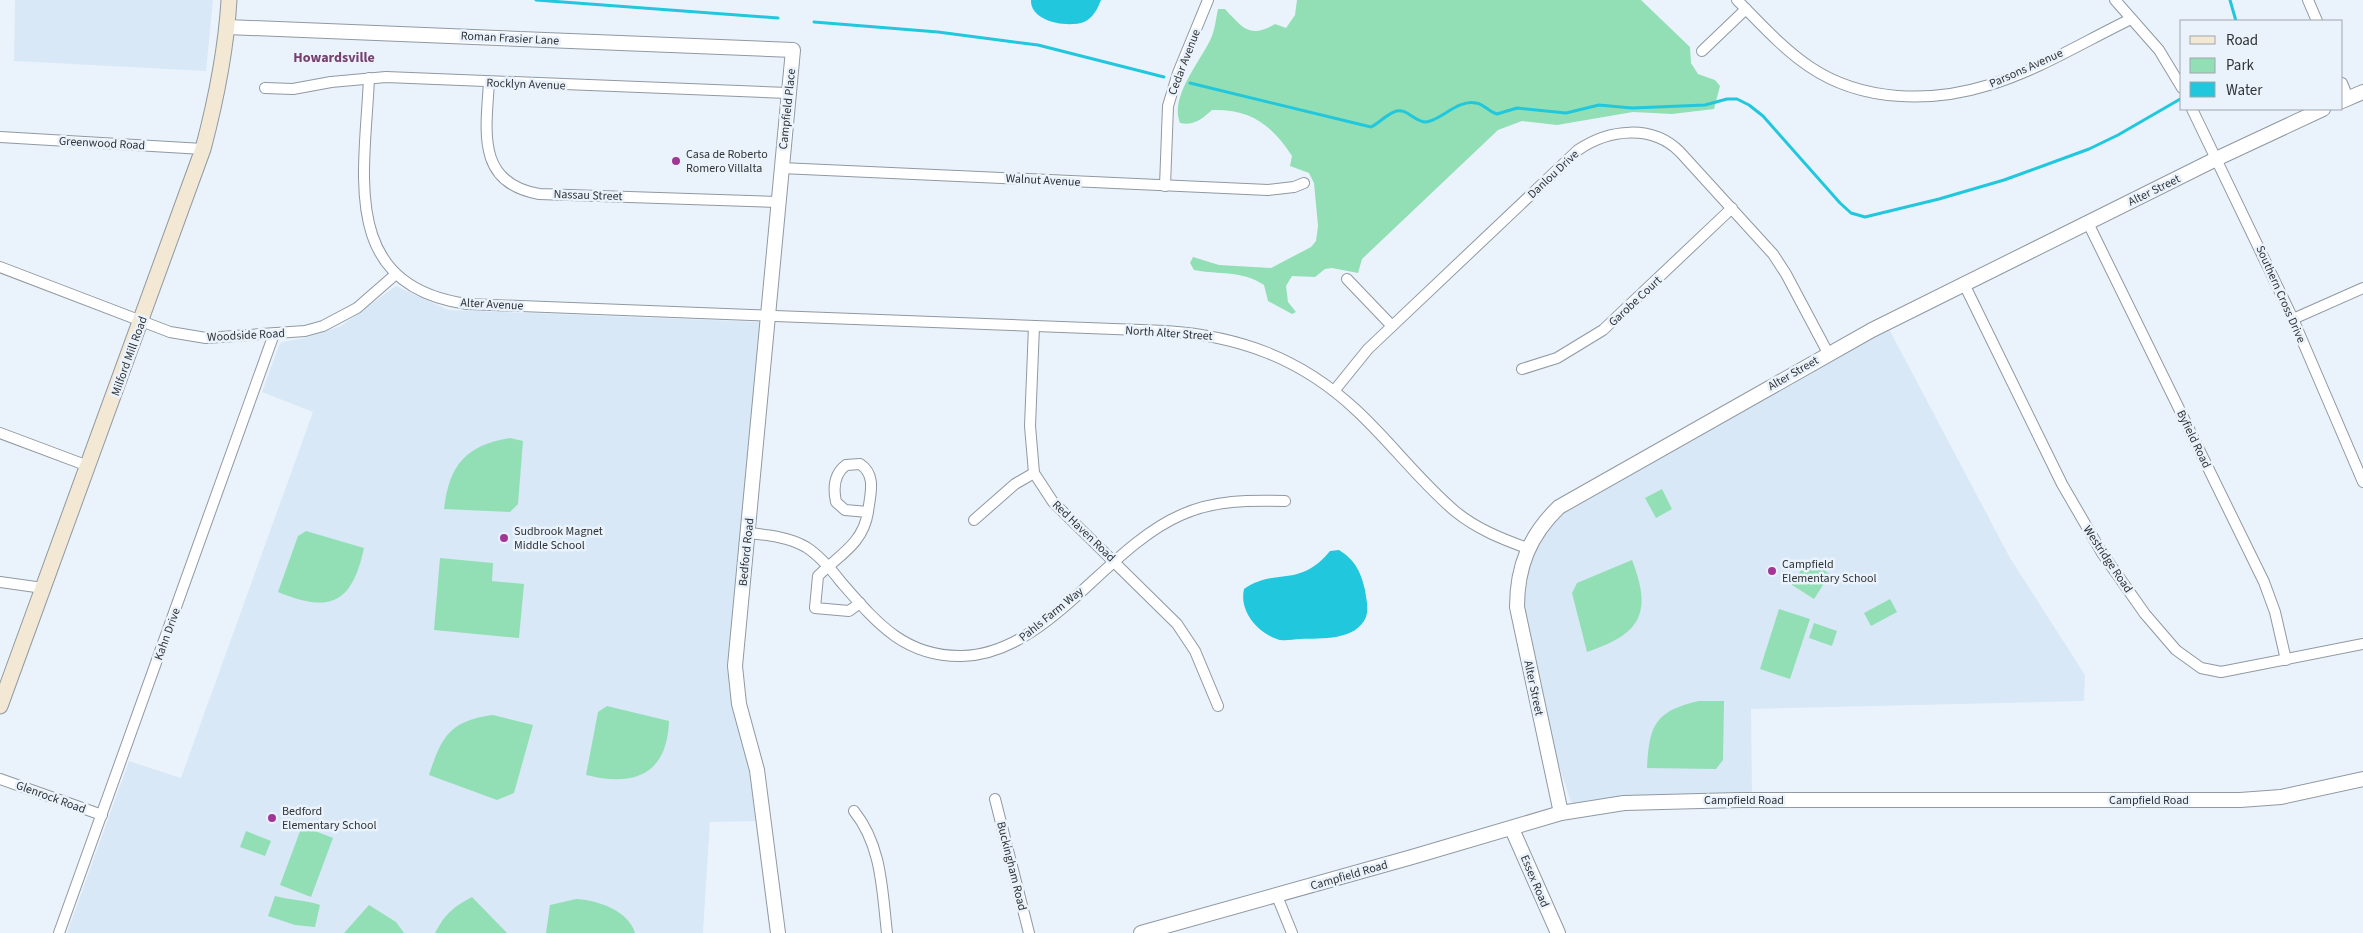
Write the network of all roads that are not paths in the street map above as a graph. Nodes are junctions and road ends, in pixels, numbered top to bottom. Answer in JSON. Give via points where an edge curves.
{"nodes":[{"id":1,"x":229,"y":0,"type":"edge"},
{"id":2,"x":1208,"y":0,"type":"edge"},
{"id":3,"x":1737,"y":0,"type":"edge"},
{"id":4,"x":2115,"y":0,"type":"edge"},
{"id":5,"x":2308,"y":0,"type":"edge"},
{"id":6,"x":1746,"y":9,"type":"junction"},
{"id":7,"x":2131,"y":19,"type":"junction"},
{"id":8,"x":2317,"y":20,"type":"edge"},
{"id":9,"x":227,"y":27,"type":"junction"},
{"id":10,"x":793,"y":50,"type":"joint"},
{"id":11,"x":1702,"y":51,"type":"dead end"},
{"id":12,"x":369,"y":78,"type":"junction"},
{"id":13,"x":489,"y":82,"type":"junction"},
{"id":14,"x":2180,"y":85,"type":"edge"},
{"id":15,"x":265,"y":88,"type":"dead end"},
{"id":16,"x":2363,"y":92,"type":"edge"},
{"id":17,"x":788,"y":94,"type":"junction"},
{"id":18,"x":2345,"y":99,"type":"edge"},
{"id":19,"x":2192,"y":110,"type":"edge"},
{"id":20,"x":2321,"y":110,"type":"edge"},
{"id":21,"x":0,"y":137,"type":"edge"},
{"id":22,"x":204,"y":149,"type":"junction"},
{"id":23,"x":2216,"y":159,"type":"junction"},
{"id":24,"x":781,"y":168,"type":"junction"},
{"id":25,"x":1304,"y":184,"type":"dead end"},
{"id":26,"x":1165,"y":186,"type":"junction"},
{"id":27,"x":778,"y":202,"type":"junction"},
{"id":28,"x":1732,"y":208,"type":"junction"},
{"id":29,"x":2088,"y":223,"type":"junction"},
{"id":30,"x":0,"y":267,"type":"edge"},
{"id":31,"x":396,"y":274,"type":"junction"},
{"id":32,"x":1347,"y":279,"type":"dead end"},
{"id":33,"x":1964,"y":284,"type":"junction"},
{"id":34,"x":2363,"y":288,"type":"edge"},
{"id":35,"x":769,"y":314,"type":"junction"},
{"id":36,"x":2293,"y":319,"type":"junction"},
{"id":37,"x":142,"y":320,"type":"junction"},
{"id":38,"x":1034,"y":326,"type":"junction"},
{"id":39,"x":1392,"y":326,"type":"junction"},
{"id":40,"x":274,"y":334,"type":"junction"},
{"id":41,"x":1828,"y":353,"type":"junction"},
{"id":42,"x":1522,"y":369,"type":"dead end"},
{"id":43,"x":1334,"y":391,"type":"junction"},
{"id":44,"x":0,"y":434,"type":"edge"},
{"id":45,"x":88,"y":466,"type":"junction"},
{"id":46,"x":1034,"y":473,"type":"junction"},
{"id":47,"x":2363,"y":482,"type":"edge"},
{"id":48,"x":1285,"y":501,"type":"dead end"},
{"id":49,"x":868,"y":512,"type":"junction"},
{"id":50,"x":974,"y":520,"type":"dead end"},
{"id":51,"x":748,"y":533,"type":"junction"},
{"id":52,"x":1527,"y":548,"type":"junction"},
{"id":53,"x":1115,"y":561,"type":"junction"},
{"id":54,"x":828,"y":566,"type":"junction"},
{"id":55,"x":0,"y":582,"type":"edge"},
{"id":56,"x":43,"y":588,"type":"junction"},
{"id":57,"x":860,"y":603,"type":"junction"},
{"id":58,"x":2363,"y":644,"type":"edge"},
{"id":59,"x":2286,"y":660,"type":"junction"},
{"id":60,"x":0,"y":706,"type":"edge"},
{"id":61,"x":1218,"y":706,"type":"dead end"},
{"id":62,"x":0,"y":778,"type":"edge"},
{"id":63,"x":2363,"y":780,"type":"edge"},
{"id":64,"x":995,"y":799,"type":"dead end"},
{"id":65,"x":854,"y":811,"type":"dead end"},
{"id":66,"x":1561,"y":813,"type":"junction"},
{"id":67,"x":102,"y":816,"type":"junction"},
{"id":68,"x":1512,"y":829,"type":"junction"},
{"id":69,"x":1276,"y":896,"type":"junction"},
{"id":70,"x":60,"y":933,"type":"edge"},
{"id":71,"x":778,"y":933,"type":"edge"},
{"id":72,"x":887,"y":933,"type":"edge"},
{"id":73,"x":1030,"y":933,"type":"edge"},
{"id":74,"x":1141,"y":933,"type":"edge"},
{"id":75,"x":1292,"y":933,"type":"edge"},
{"id":76,"x":1558,"y":933,"type":"edge"}],
"edges":[{"from":1,"to":9,"type":"main road","name":"Milford Mill Road"},
{"from":2,"to":26,"type":"street","name":"Cedar Avenue","via":[[1168,106]]},
{"from":3,"to":6,"type":"street","name":"Parsons Avenue"},
{"from":4,"to":7,"type":"street"},
{"from":5,"to":8,"type":"street"},
{"from":6,"to":7,"type":"street","name":"Parsons Avenue","via":[[1794,55],[1826,77],[1873,93],[1919,97],[1965,92],[1990,85]]},
{"from":6,"to":11,"type":"street"},
{"from":7,"to":14,"type":"street","via":[[2159,50]]},
{"from":9,"to":10,"type":"street","name":"Roman Frasier Lane"},
{"from":9,"to":22,"type":"main road","name":"Milford Mill Road","via":[[216,100]]},
{"from":10,"to":17,"type":"street","name":"Campfield Place"},
{"from":12,"to":13,"type":"street","name":"Rocklyn Avenue"},
{"from":12,"to":15,"type":"street","name":"Rocklyn Avenue","via":[[294,89]]},
{"from":12,"to":31,"type":"street","name":"Alter Avenue","via":[[365,209],[375,244]]},
{"from":13,"to":17,"type":"street","name":"Rocklyn Avenue"},
{"from":13,"to":27,"type":"street","name":"Nassau Street","via":[[486,129],[489,156],[502,177],[518,188],[539,194]]},
{"from":16,"to":18,"type":"street"},
{"from":17,"to":24,"type":"street","name":"Campfield Place"},
{"from":19,"to":23,"type":"street","name":"Southern Cross Drive"},
{"from":20,"to":23,"type":"street","name":"Alter Street"},
{"from":21,"to":22,"type":"street","name":"Greenwood Road"},
{"from":22,"to":37,"type":"main road","name":"Milford Mill Road"},
{"from":23,"to":29,"type":"street","name":"Alter Street"},
{"from":23,"to":36,"type":"street","name":"Southern Cross Drive"},
{"from":24,"to":26,"type":"street","name":"Walnut Avenue"},
{"from":24,"to":27,"type":"street","name":"Bedford Road"},
{"from":25,"to":26,"type":"street","name":"Walnut Avenue","via":[[1268,190]]},
{"from":27,"to":35,"type":"street","name":"Bedford Road"},
{"from":28,"to":39,"type":"street","name":"Danlou Drive","via":[[1665,138],[1643,133],[1600,137],[1578,150]]},
{"from":28,"to":41,"type":"street","name":"Danlou Drive","via":[[1781,267]]},
{"from":28,"to":42,"type":"street","name":"Garobe Court","via":[[1603,330],[1557,358]]},
{"from":29,"to":33,"type":"street","name":"Alter Street"},
{"from":29,"to":59,"type":"street","name":"Byfield Road","via":[[2264,582]]},
{"from":30,"to":37,"type":"street","name":"Woodside Road"},
{"from":31,"to":35,"type":"street","name":"Alter Avenue","via":[[417,289],[467,304]]},
{"from":31,"to":40,"type":"street","name":"Woodside Road","via":[[357,308],[339,318],[305,331]]},
{"from":32,"to":39,"type":"street"},
{"from":33,"to":41,"type":"street","name":"Alter Street"},
{"from":33,"to":59,"type":"street","name":"Westridge Road","via":[[2084,523],[2125,586],[2176,650],[2191,663],[2216,671],[2234,671]]},
{"from":34,"to":36,"type":"street"},
{"from":35,"to":38,"type":"street","name":"North Alter Street"},
{"from":35,"to":51,"type":"street","name":"Bedford Road"},
{"from":36,"to":47,"type":"street","name":"Southern Cross Drive"},
{"from":37,"to":40,"type":"street","name":"Woodside Road","via":[[186,336]]},
{"from":37,"to":45,"type":"main road","name":"Milford Mill Road"},
{"from":38,"to":43,"type":"street","name":"North Alter Street","via":[[1218,336],[1290,363]]},
{"from":38,"to":46,"type":"street","name":"Red Haven Road","via":[[1030,426]]},
{"from":39,"to":43,"type":"street","name":"Danlou Drive"},
{"from":40,"to":67,"type":"street","name":"Kahn Drive"},
{"from":41,"to":52,"type":"street","name":"Alter Street","via":[[1574,496],[1547,519]]},
{"from":43,"to":52,"type":"street","name":"North Alter Street","via":[[1456,512],[1496,536]]},
{"from":44,"to":45,"type":"street"},
{"from":45,"to":56,"type":"main road","name":"Milford Mill Road"},
{"from":46,"to":50,"type":"street"},
{"from":46,"to":53,"type":"street","name":"Red Haven Road","via":[[1053,502]]},
{"from":48,"to":53,"type":"street","name":"Pahls Farm Way","via":[[1234,501],[1182,514],[1148,534]]},
{"from":49,"to":49,"type":"street","via":[[845,510],[836,502],[837,475],[846,465],[860,464],[870,473]]},
{"from":49,"to":54,"type":"street","via":[[862,534]]},
{"from":51,"to":54,"type":"street","name":"Pahls Farm Way","via":[[792,540]]},
{"from":51,"to":71,"type":"street","name":"Bedford Road","via":[[738,624],[736,686],[758,770]]},
{"from":52,"to":66,"type":"street","name":"Alter Street","via":[[1519,578],[1517,606]]},
{"from":53,"to":57,"type":"street","name":"Pahls Farm Way","via":[[1029,634],[1013,644],[979,655],[944,655],[912,647],[883,628]]},
{"from":53,"to":61,"type":"street","name":"Red Haven Road","via":[[1186,636]]},
{"from":54,"to":57,"type":"street","name":"Pahls Farm Way"},
{"from":54,"to":57,"type":"street","via":[[818,576],[815,608],[849,611]]},
{"from":55,"to":56,"type":"street"},
{"from":56,"to":60,"type":"main road","name":"Milford Mill Road"},
{"from":58,"to":59,"type":"street","name":"Westridge Road"},
{"from":62,"to":67,"type":"street","name":"Glenrock Road"},
{"from":63,"to":66,"type":"street","name":"Campfield Road","via":[[2281,797],[2240,800],[1647,801]]},
{"from":64,"to":73,"type":"street","name":"Buckingham Road"},
{"from":65,"to":72,"type":"street","via":[[866,825],[876,849]]},
{"from":66,"to":68,"type":"street","name":"Campfield Road"},
{"from":67,"to":70,"type":"street","name":"Kahn Drive"},
{"from":68,"to":69,"type":"street","name":"Campfield Road"},
{"from":68,"to":76,"type":"street","name":"Essex Road"},
{"from":69,"to":74,"type":"street","name":"Campfield Road"},
{"from":69,"to":75,"type":"street"}]}
